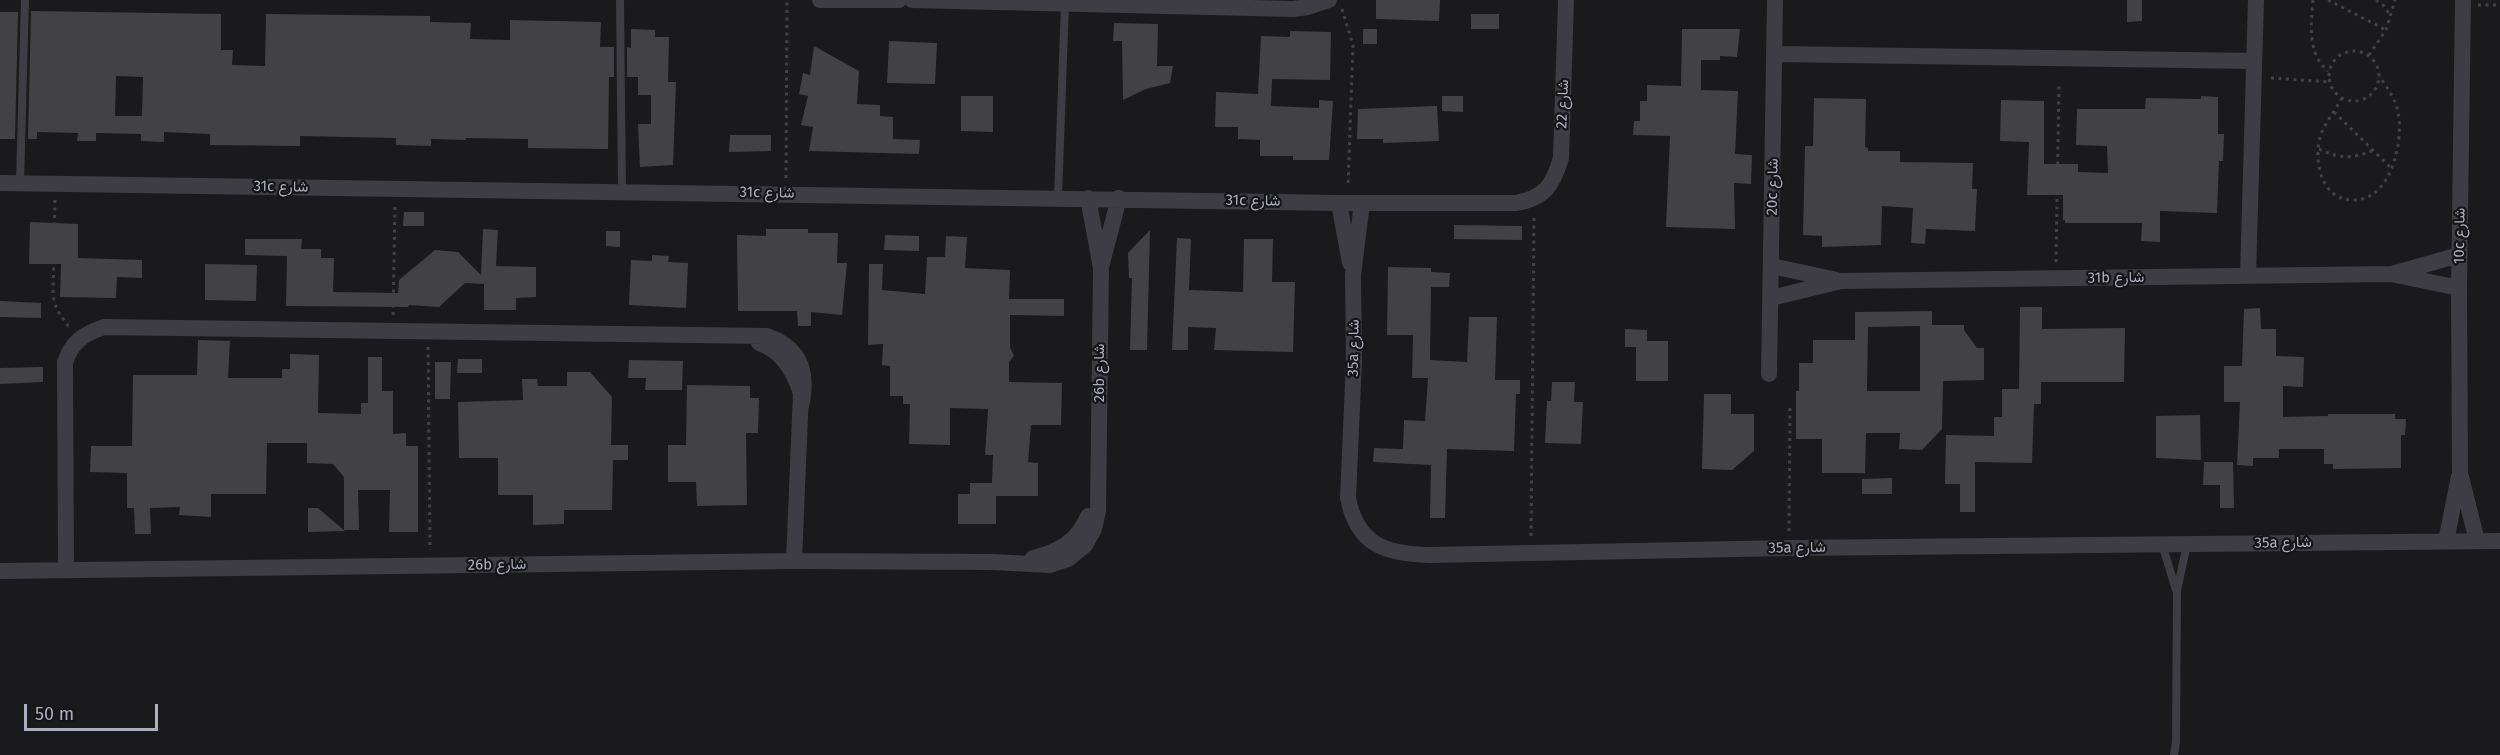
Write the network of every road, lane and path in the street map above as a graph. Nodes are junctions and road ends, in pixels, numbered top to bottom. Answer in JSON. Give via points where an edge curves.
{"nodes":[{"id":1,"x":25,"y":0,"type":"edge"},
{"id":2,"x":620,"y":0,"type":"edge"},
{"id":3,"x":787,"y":0,"type":"edge"},
{"id":4,"x":820,"y":0,"type":"edge"},
{"id":5,"x":878,"y":0,"type":"edge"},
{"id":6,"x":899,"y":0,"type":"edge"},
{"id":7,"x":912,"y":0,"type":"edge"},
{"id":8,"x":1566,"y":0,"type":"edge"},
{"id":9,"x":1775,"y":0,"type":"edge"},
{"id":10,"x":2256,"y":0,"type":"edge"},
{"id":11,"x":2313,"y":0,"type":"edge"},
{"id":12,"x":2376,"y":0,"type":"edge"},
{"id":13,"x":2395,"y":0,"type":"edge"},
{"id":14,"x":2463,"y":0,"type":"edge"},
{"id":15,"x":2332,"y":1,"type":"edge"},
{"id":16,"x":1065,"y":3,"type":"junction"},
{"id":17,"x":1335,"y":3,"type":"edge"},
{"id":18,"x":2391,"y":16,"type":"junction"},
{"id":19,"x":2386,"y":30,"type":"junction"},
{"id":20,"x":1774,"y":54,"type":"junction"},
{"id":21,"x":2369,"y":56,"type":"junction"},
{"id":22,"x":2254,"y":69,"type":"junction"},
{"id":23,"x":2328,"y":72,"type":"junction"},
{"id":24,"x":2379,"y":76,"type":"junction"},
{"id":25,"x":2329,"y":82,"type":"junction"},
{"id":26,"x":2059,"y":85,"type":"dead end"},
{"id":27,"x":2342,"y":98,"type":"junction"},
{"id":28,"x":2334,"y":112,"type":"junction"},
{"id":29,"x":2318,"y":149,"type":"junction"},
{"id":30,"x":2374,"y":150,"type":"junction"},
{"id":31,"x":2392,"y":169,"type":"junction"},
{"id":32,"x":0,"y":183,"type":"edge"},
{"id":33,"x":20,"y":183,"type":"junction"},
{"id":34,"x":56,"y":184,"type":"junction"},
{"id":35,"x":395,"y":188,"type":"junction"},
{"id":36,"x":622,"y":191,"type":"junction"},
{"id":37,"x":786,"y":194,"type":"junction"},
{"id":38,"x":1058,"y":197,"type":"junction"},
{"id":39,"x":1088,"y":198,"type":"junction"},
{"id":40,"x":1119,"y":198,"type":"junction"},
{"id":41,"x":1534,"y":198,"type":"junction"},
{"id":42,"x":1349,"y":203,"type":"junction"},
{"id":43,"x":2460,"y":255,"type":"junction"},
{"id":44,"x":1772,"y":266,"type":"junction"},
{"id":45,"x":1101,"y":268,"type":"junction"},
{"id":46,"x":2391,"y":274,"type":"junction"},
{"id":47,"x":2248,"y":276,"type":"junction"},
{"id":48,"x":2056,"y":278,"type":"junction"},
{"id":49,"x":1841,"y":281,"type":"junction"},
{"id":50,"x":2459,"y":288,"type":"junction"},
{"id":51,"x":1771,"y":298,"type":"junction"},
{"id":52,"x":133,"y":329,"type":"junction"},
{"id":53,"x":393,"y":333,"type":"junction"},
{"id":54,"x":428,"y":333,"type":"junction"},
{"id":55,"x":78,"y":338,"type":"junction"},
{"id":56,"x":1769,"y":374,"type":"dead end"},
{"id":57,"x":65,"y":395,"type":"junction"},
{"id":58,"x":1791,"y":405,"type":"dead end"},
{"id":59,"x":2460,"y":473,"type":"junction"},
{"id":60,"x":2446,"y":541,"type":"junction"},
{"id":61,"x":2500,"y":541,"type":"edge"},
{"id":62,"x":2477,"y":542,"type":"junction"},
{"id":63,"x":2162,"y":544,"type":"junction"},
{"id":64,"x":2187,"y":544,"type":"junction"},
{"id":65,"x":1789,"y":548,"type":"junction"},
{"id":66,"x":1531,"y":553,"type":"junction"},
{"id":67,"x":794,"y":561,"type":"junction"},
{"id":68,"x":430,"y":566,"type":"junction"},
{"id":69,"x":66,"y":570,"type":"junction"},
{"id":70,"x":0,"y":571,"type":"edge"},
{"id":71,"x":2176,"y":591,"type":"junction"},
{"id":72,"x":2176,"y":742,"type":"junction"},
{"id":73,"x":2174,"y":755,"type":"edge"},
{"id":74,"x":2181,"y":755,"type":"edge"}],
"edges":[{"from":1,"to":33,"type":"lane"},
{"from":2,"to":36,"type":"lane"},
{"from":3,"to":37,"type":"path"},
{"from":4,"to":5,"type":"street"},
{"from":5,"to":6,"type":"street"},
{"from":7,"to":16,"type":"street"},
{"from":8,"to":41,"type":"street","name":"شارع 22","via":[[1561,158],[1556,177]]},
{"from":9,"to":20,"type":"street","name":"20c شارع"},
{"from":10,"to":22,"type":"street"},
{"from":11,"to":23,"type":"path","via":[[2311,38],[2322,67]]},
{"from":12,"to":18,"type":"path"},
{"from":13,"to":18,"type":"path"},
{"from":14,"to":43,"type":"street","name":"10c شارع"},
{"from":15,"to":19,"type":"path"},
{"from":16,"to":17,"type":"street","via":[[1293,9]]},
{"from":16,"to":38,"type":"lane"},
{"from":17,"to":42,"type":"path","via":[[1353,45]]},
{"from":18,"to":19,"type":"path"},
{"from":19,"to":21,"type":"path"},
{"from":20,"to":22,"type":"street"},
{"from":20,"to":44,"type":"street","name":"20c شارع"},
{"from":21,"to":23,"type":"path","via":[[2355,50],[2341,54]]},
{"from":21,"to":24,"type":"path","via":[[2375,61]]},
{"from":22,"to":25,"type":"path"},
{"from":22,"to":47,"type":"street"},
{"from":23,"to":25,"type":"path"},
{"from":24,"to":27,"type":"path","via":[[2375,90],[2364,99]]},
{"from":24,"to":31,"type":"path","via":[[2391,92],[2401,130]]},
{"from":25,"to":27,"type":"path"},
{"from":26,"to":48,"type":"path"},
{"from":27,"to":28,"type":"path"},
{"from":28,"to":29,"type":"path"},
{"from":28,"to":30,"type":"path"},
{"from":29,"to":30,"type":"path","via":[[2346,158]]},
{"from":29,"to":31,"type":"path","via":[[2321,176],[2328,188],[2352,200],[2376,191]]},
{"from":30,"to":31,"type":"path"},
{"from":32,"to":33,"type":"street","name":"31c شارع"},
{"from":33,"to":34,"type":"street","name":"31c شارع"},
{"from":34,"to":35,"type":"street","name":"31c شارع"},
{"from":34,"to":55,"type":"path","via":[[52,296],[57,310]]},
{"from":35,"to":36,"type":"street","name":"31c شارع"},
{"from":35,"to":53,"type":"path"},
{"from":36,"to":37,"type":"street","name":"31c شارع"},
{"from":37,"to":38,"type":"street","name":"31c شارع"},
{"from":38,"to":39,"type":"street","name":"31c شارع"},
{"from":39,"to":40,"type":"street","name":"31c شارع"},
{"from":39,"to":45,"type":"street","name":"26b شارع"},
{"from":40,"to":42,"type":"street","name":"31c شارع"},
{"from":40,"to":45,"type":"street","name":"26b شارع"},
{"from":41,"to":42,"type":"street","name":"31c شارع","via":[[1516,203]]},
{"from":41,"to":66,"type":"path"},
{"from":42,"to":66,"type":"street","name":"35a شارع","via":[[1354,361],[1348,498],[1357,527],[1381,548],[1404,554]]},
{"from":43,"to":46,"type":"street","name":"31b شارع"},
{"from":43,"to":50,"type":"street","name":"10c شارع"},
{"from":44,"to":49,"type":"street","name":"31b شارع"},
{"from":44,"to":51,"type":"street","name":"20c شارع"},
{"from":45,"to":67,"type":"street","name":"26b شارع","via":[[1098,511],[1085,545],[1068,559],[1050,565]]},
{"from":46,"to":47,"type":"street","name":"31b شارع"},
{"from":46,"to":50,"type":"street","name":"31b شارع"},
{"from":47,"to":48,"type":"street","name":"31b شارع"},
{"from":48,"to":49,"type":"street","name":"31b شارع"},
{"from":49,"to":51,"type":"street","name":"31b شارع"},
{"from":50,"to":59,"type":"street","name":"10c شارع"},
{"from":51,"to":56,"type":"street","name":"20c شارع"},
{"from":52,"to":53,"type":"street"},
{"from":52,"to":55,"type":"street","via":[[104,327]]},
{"from":52,"to":57,"type":"street","via":[[106,335],[85,347],[73,364]]},
{"from":53,"to":54,"type":"street"},
{"from":54,"to":67,"type":"street","via":[[754,335],[778,340],[797,356],[804,379]]},
{"from":54,"to":68,"type":"path"},
{"from":55,"to":57,"type":"street","via":[[64,362]]},
{"from":57,"to":69,"type":"street"},
{"from":58,"to":65,"type":"path"},
{"from":59,"to":60,"type":"street","name":"10c شارع"},
{"from":59,"to":62,"type":"street","name":"10c شارع"},
{"from":60,"to":62,"type":"street","name":"35a شارع"},
{"from":60,"to":64,"type":"street","name":"35a شارع"},
{"from":61,"to":62,"type":"street","name":"35a شارع"},
{"from":63,"to":64,"type":"street","name":"35a شارع"},
{"from":63,"to":65,"type":"street","name":"35a شارع"},
{"from":63,"to":71,"type":"lane"},
{"from":64,"to":71,"type":"lane"},
{"from":65,"to":66,"type":"street","name":"35a شارع"},
{"from":67,"to":68,"type":"street","name":"26b شارع"},
{"from":68,"to":69,"type":"street","name":"26b شارع"},
{"from":69,"to":70,"type":"street","name":"26b شارع"},
{"from":71,"to":72,"type":"lane"},
{"from":72,"to":73,"type":"lane"},
{"from":72,"to":74,"type":"lane"}]}
